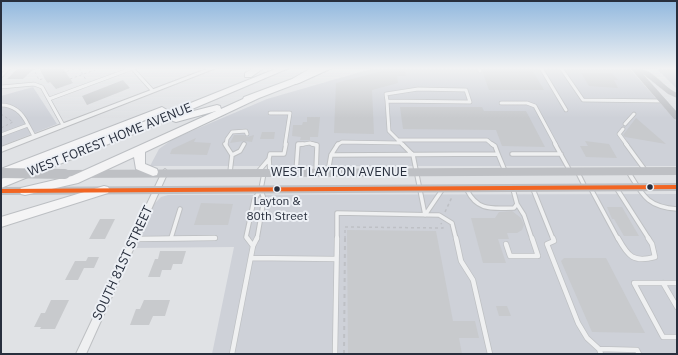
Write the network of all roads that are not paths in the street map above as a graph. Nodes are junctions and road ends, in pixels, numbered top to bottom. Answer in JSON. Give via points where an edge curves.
{"nodes":[{"id":1,"x":28,"y":85,"type":"edge"},
{"id":2,"x":36,"y":85,"type":"edge"},
{"id":3,"x":90,"y":85,"type":"edge"},
{"id":4,"x":147,"y":85,"type":"edge"},
{"id":5,"x":167,"y":85,"type":"edge"},
{"id":6,"x":224,"y":85,"type":"edge"},
{"id":7,"x":245,"y":85,"type":"edge"},
{"id":8,"x":286,"y":85,"type":"edge"},
{"id":9,"x":551,"y":85,"type":"edge"},
{"id":10,"x":573,"y":85,"type":"edge"},
{"id":11,"x":649,"y":85,"type":"edge"},
{"id":12,"x":661,"y":85,"type":"edge"},
{"id":13,"x":666,"y":85,"type":"edge"},
{"id":14,"x":1,"y":87,"type":"edge"},
{"id":15,"x":152,"y":90,"type":"junction"},
{"id":16,"x":677,"y":96,"type":"edge"},
{"id":17,"x":254,"y":97,"type":"junction"},
{"id":18,"x":49,"y":99,"type":"junction"},
{"id":19,"x":386,"y":101,"type":"junction"},
{"id":20,"x":663,"y":101,"type":"junction"},
{"id":21,"x":501,"y":103,"type":"dead end"},
{"id":22,"x":1,"y":106,"type":"edge"},
{"id":23,"x":566,"y":110,"type":"dead end"},
{"id":24,"x":270,"y":113,"type":"dead end"},
{"id":25,"x":634,"y":114,"type":"dead end"},
{"id":26,"x":677,"y":117,"type":"edge"},
{"id":27,"x":625,"y":124,"type":"dead end"},
{"id":28,"x":28,"y":125,"type":"junction"},
{"id":29,"x":63,"y":125,"type":"junction"},
{"id":30,"x":623,"y":129,"type":"dead end"},
{"id":31,"x":131,"y":131,"type":"junction"},
{"id":32,"x":247,"y":134,"type":"dead end"},
{"id":33,"x":1,"y":135,"type":"edge"},
{"id":34,"x":34,"y":136,"type":"junction"},
{"id":35,"x":399,"y":141,"type":"junction"},
{"id":36,"x":244,"y":144,"type":"dead end"},
{"id":37,"x":141,"y":148,"type":"junction"},
{"id":38,"x":1,"y":150,"type":"edge"},
{"id":39,"x":498,"y":154,"type":"junction"},
{"id":40,"x":512,"y":154,"type":"dead end"},
{"id":41,"x":561,"y":154,"type":"junction"},
{"id":42,"x":232,"y":155,"type":"junction"},
{"id":43,"x":331,"y":155,"type":"junction"},
{"id":44,"x":413,"y":155,"type":"junction"},
{"id":45,"x":269,"y":158,"type":"junction"},
{"id":46,"x":416,"y":171,"type":"junction"},
{"id":47,"x":505,"y":171,"type":"junction"},
{"id":48,"x":646,"y":171,"type":"junction"},
{"id":49,"x":153,"y":172,"type":"junction"},
{"id":50,"x":165,"y":172,"type":"junction"},
{"id":51,"x":230,"y":172,"type":"junction"},
{"id":52,"x":264,"y":172,"type":"junction"},
{"id":53,"x":296,"y":172,"type":"junction"},
{"id":54,"x":316,"y":172,"type":"junction"},
{"id":55,"x":328,"y":172,"type":"junction"},
{"id":56,"x":574,"y":172,"type":"junction"},
{"id":57,"x":628,"y":172,"type":"junction"},
{"id":58,"x":677,"y":172,"type":"edge"},
{"id":59,"x":91,"y":173,"type":"junction"},
{"id":60,"x":1,"y":174,"type":"edge"},
{"id":61,"x":1,"y":184,"type":"edge"},
{"id":62,"x":261,"y":189,"type":"junction"},
{"id":63,"x":533,"y":189,"type":"junction"},
{"id":64,"x":588,"y":189,"type":"junction"},
{"id":65,"x":616,"y":189,"type":"junction"},
{"id":66,"x":640,"y":189,"type":"junction"},
{"id":67,"x":676,"y":189,"type":"edge"},
{"id":68,"x":104,"y":190,"type":"junction"},
{"id":69,"x":157,"y":190,"type":"junction"},
{"id":70,"x":420,"y":190,"type":"junction"},
{"id":71,"x":442,"y":190,"type":"junction"},
{"id":72,"x":467,"y":190,"type":"junction"},
{"id":73,"x":513,"y":190,"type":"junction"},
{"id":74,"x":1,"y":191,"type":"edge"},
{"id":75,"x":25,"y":191,"type":"junction"},
{"id":76,"x":517,"y":204,"type":"junction"},
{"id":77,"x":180,"y":209,"type":"dead end"},
{"id":78,"x":677,"y":209,"type":"edge"},
{"id":79,"x":425,"y":215,"type":"junction"},
{"id":80,"x":1,"y":222,"type":"edge"},
{"id":81,"x":171,"y":238,"type":"junction"},
{"id":82,"x":215,"y":238,"type":"dead end"},
{"id":83,"x":133,"y":239,"type":"junction"},
{"id":84,"x":506,"y":244,"type":"dead end"},
{"id":85,"x":253,"y":246,"type":"junction"},
{"id":86,"x":251,"y":258,"type":"junction"},
{"id":87,"x":336,"y":259,"type":"junction"},
{"id":88,"x":663,"y":283,"type":"junction"},
{"id":89,"x":677,"y":283,"type":"edge"},
{"id":90,"x":677,"y":307,"type":"edge"},
{"id":91,"x":677,"y":337,"type":"edge"},
{"id":92,"x":600,"y":351,"type":"edge"},
{"id":93,"x":81,"y":354,"type":"edge"},
{"id":94,"x":232,"y":354,"type":"edge"},
{"id":95,"x":335,"y":354,"type":"edge"},
{"id":96,"x":490,"y":354,"type":"edge"},
{"id":97,"x":639,"y":354,"type":"edge"}],
"edges":[{"from":1,"to":14,"type":"lane"},
{"from":2,"to":18,"type":"lane","via":[[42,87]]},
{"from":3,"to":18,"type":"lane"},
{"from":4,"to":15,"type":"lane"},
{"from":5,"to":15,"type":"street"},
{"from":6,"to":60,"type":"main road","name":"WEST FOREST HOME AVENUE"},
{"from":7,"to":31,"type":"main road","name":"WEST FOREST HOME AVENUE"},
{"from":8,"to":17,"type":"main road"},
{"from":9,"to":23,"type":"lane"},
{"from":10,"to":20,"type":"lane","via":[[583,100]]},
{"from":11,"to":20,"type":"main road"},
{"from":12,"to":16,"type":"main road"},
{"from":13,"to":16,"type":"main road"},
{"from":15,"to":29,"type":"street"},
{"from":17,"to":31,"type":"main road","via":[[146,129]]},
{"from":17,"to":37,"type":"main road"},
{"from":18,"to":29,"type":"lane"},
{"from":19,"to":19,"type":"lane","via":[[394,101],[470,102],[466,90],[418,89],[386,94]]},
{"from":19,"to":35,"type":"lane","via":[[389,131]]},
{"from":20,"to":26,"type":"main road"},
{"from":21,"to":41,"type":"lane","via":[[527,103],[535,106]]},
{"from":22,"to":28,"type":"lane","via":[[15,109],[24,116]]},
{"from":24,"to":45,"type":"lane","via":[[290,113],[284,154],[270,154]]},
{"from":25,"to":27,"type":"lane"},
{"from":28,"to":33,"type":"lane"},
{"from":28,"to":34,"type":"lane"},
{"from":29,"to":34,"type":"street"},
{"from":30,"to":48,"type":"lane","via":[[619,134]]},
{"from":31,"to":61,"type":"main road","name":"WEST FOREST HOME AVENUE"},
{"from":32,"to":42,"type":"lane","via":[[246,131],[233,131],[229,134],[226,147]]},
{"from":34,"to":38,"type":"street"},
{"from":35,"to":39,"type":"lane","via":[[487,140],[495,146]]},
{"from":35,"to":43,"type":"lane","via":[[342,142],[333,148]]},
{"from":35,"to":44,"type":"lane"},
{"from":36,"to":42,"type":"lane","via":[[240,152]]},
{"from":37,"to":49,"type":"main road","via":[[140,166]]},
{"from":37,"to":59,"type":"main road"},
{"from":39,"to":44,"type":"lane"},
{"from":39,"to":47,"type":"lane"},
{"from":40,"to":41,"type":"lane"},
{"from":41,"to":56,"type":"lane"},
{"from":42,"to":51,"type":"lane"},
{"from":43,"to":44,"type":"lane"},
{"from":43,"to":55,"type":"lane"},
{"from":44,"to":46,"type":"lane"},
{"from":45,"to":52,"type":"lane"},
{"from":45,"to":52,"type":"lane","via":[[270,162]]},
{"from":46,"to":47,"type":"main road","name":"WEST LAYTON AVENUE"},
{"from":46,"to":55,"type":"main road","name":"WEST LAYTON AVENUE"},
{"from":46,"to":70,"type":"lane"},
{"from":47,"to":56,"type":"main road","name":"WEST LAYTON AVENUE"},
{"from":48,"to":57,"type":"main road","name":"WEST LAYTON AVENUE"},
{"from":48,"to":58,"type":"main road","name":"WEST LAYTON AVENUE"},
{"from":49,"to":50,"type":"main road","name":"WEST LAYTON AVENUE"},
{"from":49,"to":59,"type":"main road","name":"WEST LAYTON AVENUE"},
{"from":50,"to":51,"type":"main road","name":"WEST LAYTON AVENUE"},
{"from":50,"to":69,"type":"street","name":"SOUTH 81ST STREET"},
{"from":51,"to":52,"type":"main road","name":"WEST LAYTON AVENUE"},
{"from":52,"to":53,"type":"main road","name":"WEST LAYTON AVENUE"},
{"from":52,"to":62,"type":"lane"},
{"from":53,"to":54,"type":"main road","name":"WEST LAYTON AVENUE"},
{"from":53,"to":54,"type":"lane","via":[[298,144],[310,143],[316,146]]},
{"from":54,"to":55,"type":"main road","name":"WEST LAYTON AVENUE"},
{"from":56,"to":57,"type":"main road","name":"WEST LAYTON AVENUE"},
{"from":56,"to":64,"type":"lane"},
{"from":57,"to":66,"type":"lane"},
{"from":59,"to":60,"type":"main road","name":"WEST LAYTON AVENUE","bridge":true},
{"from":59,"to":75,"type":"main road","via":[[66,183]]},
{"from":62,"to":69,"type":"main road","name":"WEST LAYTON AVENUE"},
{"from":62,"to":70,"type":"main road","name":"WEST LAYTON AVENUE"},
{"from":62,"to":85,"type":"lane","via":[[264,199],[257,238]]},
{"from":62,"to":85,"type":"lane","via":[[254,200],[246,237]]},
{"from":63,"to":64,"type":"main road","name":"WEST LAYTON AVENUE"},
{"from":63,"to":73,"type":"main road","name":"WEST LAYTON AVENUE"},
{"from":63,"to":92,"type":"lane","via":[[554,241],[547,244],[578,322],[586,338]]},
{"from":64,"to":65,"type":"main road","name":"WEST LAYTON AVENUE"},
{"from":64,"to":65,"type":"lane","via":[[626,253],[640,260],[655,257],[652,244]]},
{"from":65,"to":66,"type":"main road","name":"WEST LAYTON AVENUE"},
{"from":66,"to":67,"type":"main road","name":"WEST LAYTON AVENUE"},
{"from":66,"to":78,"type":"lane","via":[[655,207]]},
{"from":68,"to":69,"type":"main road","name":"WEST LAYTON AVENUE"},
{"from":68,"to":75,"type":"main road","name":"WEST LAYTON AVENUE"},
{"from":68,"to":80,"type":"main road"},
{"from":69,"to":83,"type":"street","name":"SOUTH 81ST STREET"},
{"from":70,"to":71,"type":"main road","name":"WEST LAYTON AVENUE"},
{"from":70,"to":79,"type":"lane"},
{"from":71,"to":72,"type":"main road","name":"WEST LAYTON AVENUE"},
{"from":71,"to":79,"type":"lane"},
{"from":72,"to":73,"type":"main road","name":"WEST LAYTON AVENUE"},
{"from":72,"to":76,"type":"lane","via":[[471,201],[482,207],[514,208]]},
{"from":73,"to":76,"type":"lane"},
{"from":74,"to":75,"type":"main road","name":"WEST LAYTON AVENUE"},
{"from":76,"to":84,"type":"lane","via":[[538,256],[510,256]]},
{"from":77,"to":81,"type":"lane"},
{"from":79,"to":87,"type":"lane","via":[[337,213]]},
{"from":79,"to":96,"type":"lane","via":[[439,215],[452,223],[461,261],[473,280]]},
{"from":81,"to":82,"type":"lane"},
{"from":81,"to":83,"type":"lane"},
{"from":83,"to":93,"type":"street","name":"SOUTH 81ST STREET"},
{"from":85,"to":86,"type":"lane"},
{"from":86,"to":87,"type":"lane"},
{"from":86,"to":94,"type":"lane"},
{"from":87,"to":95,"type":"lane"},
{"from":88,"to":89,"type":"lane"},
{"from":88,"to":90,"type":"lane"},
{"from":88,"to":91,"type":"lane","via":[[634,283],[663,337]]},
{"from":92,"to":97,"type":"lane","via":[[637,350]]}]}
